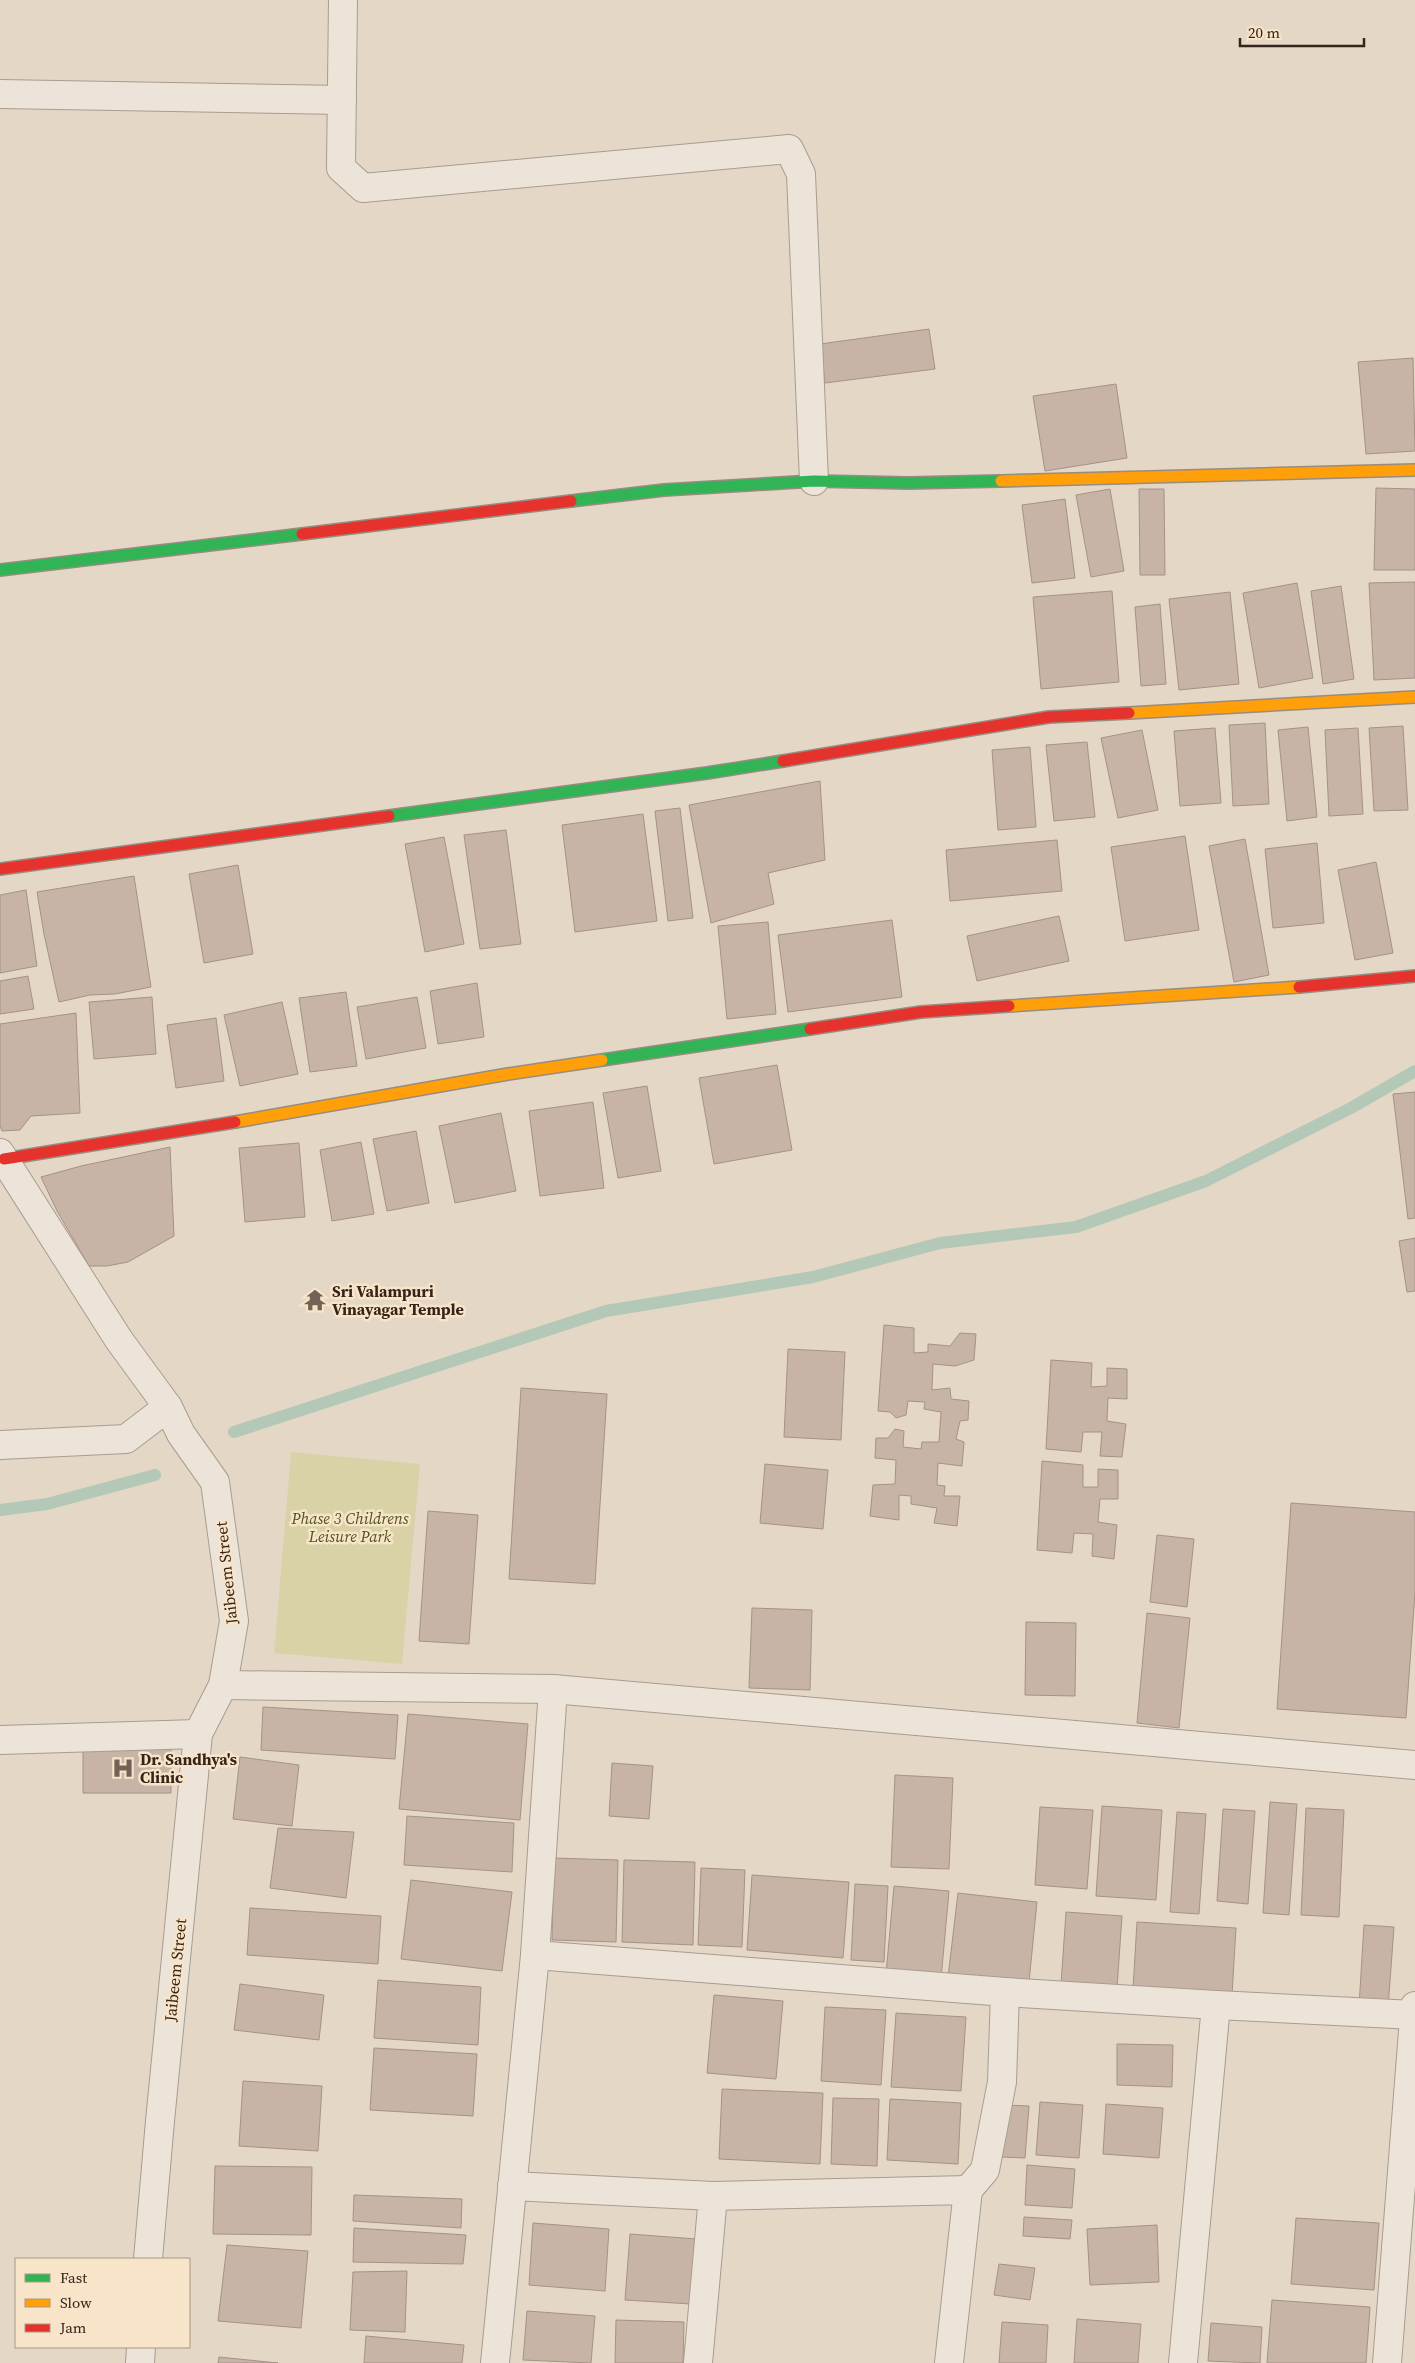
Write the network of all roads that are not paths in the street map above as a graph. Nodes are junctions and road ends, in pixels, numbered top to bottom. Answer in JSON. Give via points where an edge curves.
{"nodes":[{"id":1,"x":343,"y":0,"type":"edge"},
{"id":2,"x":0,"y":94,"type":"edge"},
{"id":3,"x":342,"y":100,"type":"junction"},
{"id":4,"x":1415,"y":470,"type":"edge"},
{"id":5,"x":814,"y":481,"type":"junction"},
{"id":6,"x":0,"y":570,"type":"edge"},
{"id":7,"x":1415,"y":696,"type":"edge"},
{"id":8,"x":0,"y":868,"type":"edge"},
{"id":9,"x":1415,"y":976,"type":"edge"},
{"id":10,"x":2,"y":1156,"type":"edge"},
{"id":11,"x":168,"y":1407,"type":"junction"},
{"id":12,"x":0,"y":1445,"type":"edge"},
{"id":13,"x":223,"y":1685,"type":"junction"},
{"id":14,"x":553,"y":1689,"type":"junction"},
{"id":15,"x":198,"y":1734,"type":"junction"},
{"id":16,"x":0,"y":1740,"type":"edge"},
{"id":17,"x":1415,"y":1765,"type":"edge"},
{"id":18,"x":535,"y":1955,"type":"junction"},
{"id":19,"x":1005,"y":1992,"type":"junction"},
{"id":20,"x":1216,"y":2005,"type":"junction"},
{"id":21,"x":1415,"y":2010,"type":"edge"},
{"id":22,"x":512,"y":2186,"type":"junction"},
{"id":23,"x":968,"y":2190,"type":"junction"},
{"id":24,"x":713,"y":2196,"type":"junction"},
{"id":25,"x":148,"y":2258,"type":"edge"},
{"id":26,"x":141,"y":2348,"type":"edge"},
{"id":27,"x":140,"y":2363,"type":"edge"},
{"id":28,"x":495,"y":2363,"type":"edge"},
{"id":29,"x":698,"y":2363,"type":"edge"},
{"id":30,"x":949,"y":2363,"type":"edge"},
{"id":31,"x":1183,"y":2363,"type":"edge"},
{"id":32,"x":1387,"y":2363,"type":"edge"}],
"edges":[{"from":1,"to":3,"type":"street"},
{"from":2,"to":3,"type":"street"},
{"from":3,"to":5,"type":"street","via":[[341,168],[363,188],[789,149],[801,174]]},
{"from":4,"to":5,"type":"street","via":[[908,483]]},
{"from":5,"to":6,"type":"street","via":[[664,490]]},
{"from":7,"to":8,"type":"street","via":[[1049,717],[716,771]]},
{"from":9,"to":10,"type":"street","via":[[1343,984],[921,1012],[508,1074],[252,1119]]},
{"from":10,"to":11,"type":"street","name":"Jaibeem Street","via":[[119,1340]]},
{"from":11,"to":12,"type":"street","via":[[126,1439]]},
{"from":11,"to":13,"type":"street","name":"Jaibeem Street","via":[[181,1434],[215,1482],[234,1621]]},
{"from":13,"to":14,"type":"street"},
{"from":13,"to":15,"type":"street","name":"Jaibeem Street"},
{"from":14,"to":17,"type":"street"},
{"from":14,"to":18,"type":"street"},
{"from":15,"to":16,"type":"street"},
{"from":15,"to":25,"type":"street","name":"Jaibeem Street"},
{"from":18,"to":19,"type":"street"},
{"from":18,"to":22,"type":"street"},
{"from":19,"to":20,"type":"street"},
{"from":19,"to":23,"type":"street","via":[[1002,2082],[985,2170]]},
{"from":20,"to":21,"type":"street"},
{"from":20,"to":31,"type":"street"},
{"from":21,"to":32,"type":"street"},
{"from":22,"to":24,"type":"street"},
{"from":22,"to":28,"type":"street"},
{"from":23,"to":24,"type":"street"},
{"from":23,"to":30,"type":"street"},
{"from":24,"to":29,"type":"street"},
{"from":26,"to":27,"type":"street"}]}
